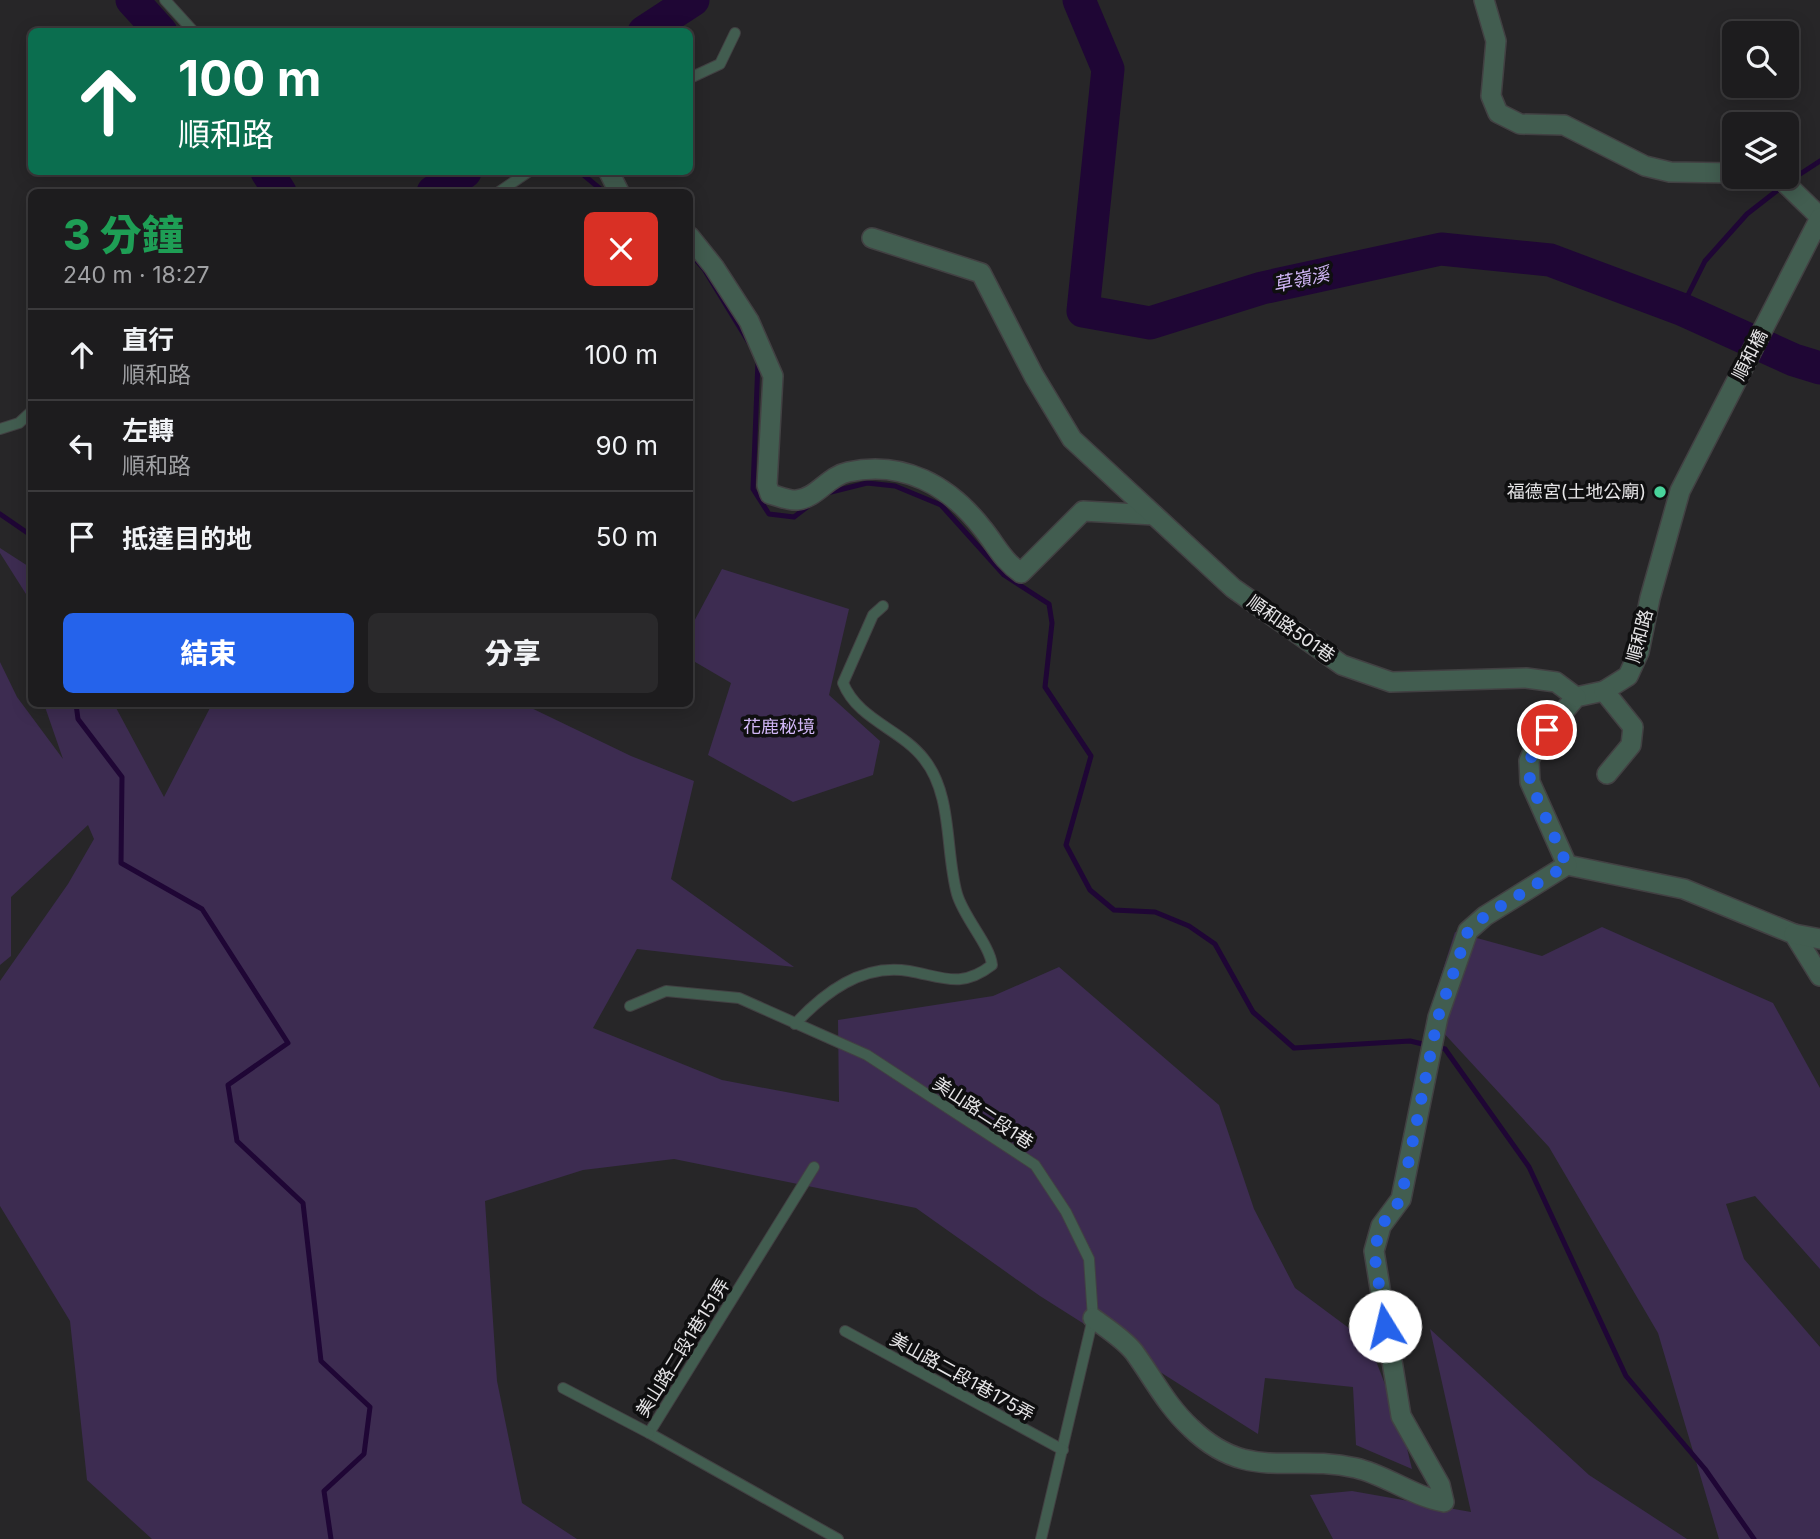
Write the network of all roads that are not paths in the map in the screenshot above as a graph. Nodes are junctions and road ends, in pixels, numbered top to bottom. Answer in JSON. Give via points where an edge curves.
{"nodes":[{"id":1,"x":165,"y":0,"type":"edge"},
{"id":2,"x":1484,"y":0,"type":"edge"},
{"id":3,"x":190,"y":28,"type":"edge"},
{"id":4,"x":735,"y":33,"type":"dead end"},
{"id":5,"x":693,"y":77,"type":"edge"},
{"id":6,"x":1722,"y":173,"type":"edge"},
{"id":7,"x":524,"y":175,"type":"edge"},
{"id":8,"x":503,"y":189,"type":"edge"},
{"id":9,"x":1791,"y":189,"type":"edge"},
{"id":10,"x":1820,"y":218,"type":"edge"},
{"id":11,"x":872,"y":238,"type":"dead end"},
{"id":12,"x":693,"y":241,"type":"edge"},
{"id":13,"x":1725,"y":403,"type":"joint"},
{"id":14,"x":28,"y":415,"type":"edge"},
{"id":15,"x":0,"y":429,"type":"edge"},
{"id":16,"x":1154,"y":515,"type":"junction"},
{"id":17,"x":883,"y":606,"type":"dead end"},
{"id":18,"x":1604,"y":691,"type":"junction"},
{"id":19,"x":1576,"y":697,"type":"junction"},
{"id":20,"x":1607,"y":774,"type":"dead end"},
{"id":21,"x":1567,"y":865,"type":"junction"},
{"id":22,"x":1794,"y":934,"type":"junction"},
{"id":23,"x":1820,"y":939,"type":"edge"},
{"id":24,"x":1820,"y":976,"type":"edge"},
{"id":25,"x":630,"y":1006,"type":"dead end"},
{"id":26,"x":795,"y":1024,"type":"junction"},
{"id":27,"x":814,"y":1167,"type":"dead end"},
{"id":28,"x":1093,"y":1318,"type":"junction"},
{"id":29,"x":845,"y":1331,"type":"dead end"},
{"id":30,"x":563,"y":1388,"type":"dead end"},
{"id":31,"x":649,"y":1433,"type":"junction"},
{"id":32,"x":1063,"y":1450,"type":"junction"},
{"id":33,"x":838,"y":1539,"type":"edge"},
{"id":34,"x":1041,"y":1539,"type":"edge"}],
"edges":[{"from":1,"to":3,"type":"lane"},
{"from":2,"to":6,"type":"street","via":[[1496,41],[1491,96],[1498,113],[1520,124],[1564,125],[1645,166],[1670,172]]},
{"from":4,"to":5,"type":"lane","via":[[720,64]]},
{"from":7,"to":8,"type":"lane"},
{"from":9,"to":10,"type":"street"},
{"from":10,"to":13,"type":"street","name":"順和橋"},
{"from":11,"to":16,"type":"street","name":"順和路501巷","via":[[982,273],[1072,439]]},
{"from":12,"to":16,"type":"street","via":[[749,320],[773,376],[770,494],[796,500],[813,494],[838,474],[863,468],[905,470],[946,489],[983,528],[1007,564],[1021,573],[1083,511]]},
{"from":13,"to":18,"type":"street","name":"順和路","via":[[1680,491],[1639,652],[1628,676]]},
{"from":14,"to":15,"type":"lane"},
{"from":16,"to":19,"type":"street","name":"順和路501巷","via":[[1233,588],[1342,665],[1391,682],[1526,678],[1556,682]]},
{"from":17,"to":26,"type":"lane","via":[[873,615],[843,684],[873,720],[910,744],[926,761],[942,799],[957,893],[992,965],[977,977],[928,978],[909,971],[883,971],[851,979],[823,995]]},
{"from":18,"to":19,"type":"street","name":"順和路"},
{"from":18,"to":20,"type":"street","via":[[1633,727],[1631,745]]},
{"from":19,"to":21,"type":"street","via":[[1536,744],[1529,761],[1530,782]]},
{"from":21,"to":22,"type":"street","via":[[1684,889]]},
{"from":21,"to":28,"type":"street","via":[[1468,931],[1438,1017],[1401,1199],[1381,1226],[1374,1251],[1401,1416],[1440,1485],[1444,1502],[1409,1492],[1358,1468],[1264,1465],[1230,1458],[1191,1429],[1159,1392],[1132,1349]]},
{"from":22,"to":23,"type":"street"},
{"from":22,"to":24,"type":"street"},
{"from":25,"to":26,"type":"lane","name":"美山路二段1巷","via":[[666,991],[696,992],[739,998]]},
{"from":26,"to":28,"type":"lane","name":"美山路二段1巷","via":[[867,1055],[1035,1165],[1089,1259]]},
{"from":27,"to":31,"type":"lane","name":"美山路二段1巷151弄"},
{"from":28,"to":32,"type":"lane","name":"美山路二段1巷"},
{"from":29,"to":32,"type":"lane","name":"美山路二段1巷175弄"},
{"from":30,"to":31,"type":"lane"},
{"from":31,"to":33,"type":"lane","name":"美山路二段1巷151弄"},
{"from":32,"to":34,"type":"lane","name":"美山路二段1巷"}]}
